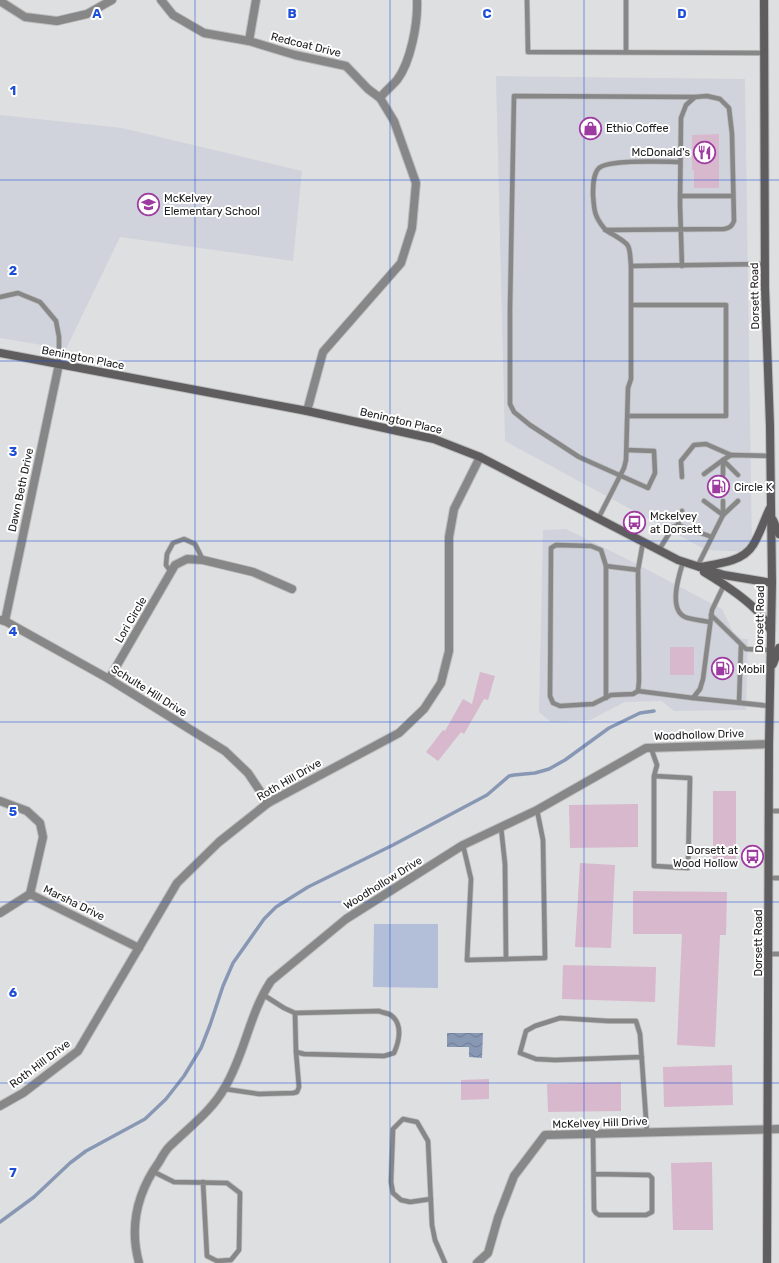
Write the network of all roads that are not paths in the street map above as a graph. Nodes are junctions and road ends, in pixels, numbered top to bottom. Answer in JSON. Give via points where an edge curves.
{"nodes":[{"id":1,"x":112,"y":0,"type":"edge"},
{"id":2,"x":161,"y":0,"type":"edge"},
{"id":3,"x":256,"y":0,"type":"edge"},
{"id":4,"x":417,"y":0,"type":"edge"},
{"id":5,"x":527,"y":0,"type":"edge"},
{"id":6,"x":626,"y":0,"type":"edge"},
{"id":7,"x":764,"y":0,"type":"edge"},
{"id":8,"x":0,"y":1,"type":"edge"},
{"id":9,"x":249,"y":42,"type":"junction"},
{"id":10,"x":626,"y":52,"type":"junction"},
{"id":11,"x":764,"y":53,"type":"junction"},
{"id":12,"x":695,"y":97,"type":"junction"},
{"id":13,"x":380,"y":98,"type":"junction"},
{"id":14,"x":680,"y":162,"type":"junction"},
{"id":15,"x":680,"y":196,"type":"junction"},
{"id":16,"x":733,"y":196,"type":"junction"},
{"id":17,"x":605,"y":230,"type":"junction"},
{"id":18,"x":681,"y":230,"type":"junction"},
{"id":19,"x":766,"y":264,"type":"junction"},
{"id":20,"x":631,"y":266,"type":"junction"},
{"id":21,"x":682,"y":266,"type":"junction"},
{"id":22,"x":0,"y":297,"type":"edge"},
{"id":23,"x":632,"y":305,"type":"junction"},
{"id":24,"x":0,"y":353,"type":"edge"},
{"id":25,"x":59,"y":364,"type":"junction"},
{"id":26,"x":306,"y":411,"type":"junction"},
{"id":27,"x":628,"y":416,"type":"junction"},
{"id":28,"x":627,"y":450,"type":"junction"},
{"id":29,"x":731,"y":455,"type":"junction"},
{"id":30,"x":771,"y":456,"type":"junction"},
{"id":31,"x":480,"y":457,"type":"junction"},
{"id":32,"x":723,"y":460,"type":"junction"},
{"id":33,"x":704,"y":474,"type":"dead end"},
{"id":34,"x":723,"y":475,"type":"dead end"},
{"id":35,"x":738,"y":475,"type":"dead end"},
{"id":36,"x":621,"y":476,"type":"junction"},
{"id":37,"x":682,"y":477,"type":"dead end"},
{"id":38,"x":704,"y":501,"type":"dead end"},
{"id":39,"x":723,"y":501,"type":"dead end"},
{"id":40,"x":738,"y":501,"type":"dead end"},
{"id":41,"x":771,"y":504,"type":"junction"},
{"id":42,"x":682,"y":510,"type":"dead end"},
{"id":43,"x":723,"y":514,"type":"junction"},
{"id":44,"x":771,"y":517,"type":"junction"},
{"id":45,"x":598,"y":519,"type":"junction"},
{"id":46,"x":678,"y":525,"type":"junction"},
{"id":47,"x":779,"y":534,"type":"edge"},
{"id":48,"x":712,"y":538,"type":"junction"},
{"id":49,"x":643,"y":542,"type":"junction"},
{"id":50,"x":659,"y":550,"type":"junction"},
{"id":51,"x":203,"y":560,"type":"junction"},
{"id":52,"x":683,"y":562,"type":"junction"},
{"id":53,"x":606,"y":566,"type":"junction"},
{"id":54,"x":697,"y":567,"type":"junction"},
{"id":55,"x":638,"y":570,"type":"junction"},
{"id":56,"x":171,"y":572,"type":"junction"},
{"id":57,"x":772,"y":583,"type":"junction"},
{"id":58,"x":724,"y":584,"type":"junction"},
{"id":59,"x":292,"y":588,"type":"dead end"},
{"id":60,"x":711,"y":615,"type":"junction"},
{"id":61,"x":3,"y":620,"type":"edge"},
{"id":62,"x":709,"y":622,"type":"junction"},
{"id":63,"x":771,"y":631,"type":"junction"},
{"id":64,"x":741,"y":646,"type":"junction"},
{"id":65,"x":775,"y":649,"type":"edge"},
{"id":66,"x":109,"y":679,"type":"junction"},
{"id":67,"x":638,"y":691,"type":"junction"},
{"id":68,"x":606,"y":698,"type":"junction"},
{"id":69,"x":693,"y":698,"type":"junction"},
{"id":70,"x":739,"y":703,"type":"junction"},
{"id":71,"x":770,"y":706,"type":"junction"},
{"id":72,"x":769,"y":744,"type":"junction"},
{"id":73,"x":651,"y":748,"type":"junction"},
{"id":74,"x":654,"y":776,"type":"junction"},
{"id":75,"x":0,"y":801,"type":"edge"},
{"id":76,"x":268,"y":803,"type":"junction"},
{"id":77,"x":538,"y":810,"type":"junction"},
{"id":78,"x":769,"y":811,"type":"junction"},
{"id":79,"x":779,"y":811,"type":"edge"},
{"id":80,"x":501,"y":827,"type":"junction"},
{"id":81,"x":463,"y":845,"type":"junction"},
{"id":82,"x":769,"y":878,"type":"junction"},
{"id":83,"x":779,"y":878,"type":"edge"},
{"id":84,"x":30,"y":894,"type":"junction"},
{"id":85,"x":0,"y":913,"type":"edge"},
{"id":86,"x":139,"y":948,"type":"junction"},
{"id":87,"x":769,"y":954,"type":"junction"},
{"id":88,"x":779,"y":954,"type":"edge"},
{"id":89,"x":506,"y":959,"type":"junction"},
{"id":90,"x":262,"y":994,"type":"junction"},
{"id":91,"x":295,"y":1013,"type":"junction"},
{"id":92,"x":296,"y":1052,"type":"junction"},
{"id":93,"x":642,"y":1057,"type":"junction"},
{"id":94,"x":224,"y":1089,"type":"junction"},
{"id":95,"x":0,"y":1106,"type":"edge"},
{"id":96,"x":779,"y":1128,"type":"edge"},
{"id":97,"x":768,"y":1129,"type":"junction"},
{"id":98,"x":647,"y":1132,"type":"junction"},
{"id":99,"x":593,"y":1134,"type":"junction"},
{"id":100,"x":152,"y":1171,"type":"junction"},
{"id":101,"x":594,"y":1174,"type":"junction"},
{"id":102,"x":203,"y":1182,"type":"junction"},
{"id":103,"x":431,"y":1199,"type":"junction"},
{"id":104,"x":139,"y":1263,"type":"edge"},
{"id":105,"x":445,"y":1263,"type":"edge"},
{"id":106,"x":477,"y":1263,"type":"edge"},
{"id":107,"x":767,"y":1263,"type":"edge"}],
"edges":[{"from":1,"to":8,"type":"street","via":[[87,14],[57,21],[25,18]]},
{"from":2,"to":9,"type":"street","name":"Redcoat Drive","via":[[173,15],[204,33]]},
{"from":3,"to":9,"type":"street"},
{"from":4,"to":13,"type":"street","via":[[418,14],[408,60],[397,80]]},
{"from":5,"to":10,"type":"lane","via":[[528,52]]},
{"from":6,"to":10,"type":"lane"},
{"from":7,"to":11,"type":"main road","name":"Dorsett Road"},
{"from":9,"to":13,"type":"street","name":"Redcoat Drive","via":[[346,66]]},
{"from":10,"to":11,"type":"lane"},
{"from":11,"to":19,"type":"main road","name":"Dorsett Road"},
{"from":12,"to":14,"type":"lane","via":[[686,105],[681,118]]},
{"from":12,"to":16,"type":"lane","via":[[720,99],[729,108]]},
{"from":12,"to":36,"type":"lane","via":[[514,96],[510,404],[514,412],[530,425],[579,457]]},
{"from":13,"to":26,"type":"street","name":"Redcoat Drive","via":[[394,121],[416,183],[412,228],[401,263],[323,352]]},
{"from":14,"to":15,"type":"lane"},
{"from":14,"to":17,"type":"lane","via":[[613,163],[602,166],[593,184],[593,209]]},
{"from":15,"to":16,"type":"lane"},
{"from":15,"to":18,"type":"lane"},
{"from":16,"to":18,"type":"lane","via":[[734,221],[729,228]]},
{"from":17,"to":18,"type":"lane"},
{"from":17,"to":20,"type":"lane","via":[[627,243],[630,248]]},
{"from":18,"to":21,"type":"lane"},
{"from":19,"to":21,"type":"lane"},
{"from":19,"to":30,"type":"main road","name":"Dorsett Road"},
{"from":20,"to":21,"type":"lane"},
{"from":20,"to":23,"type":"lane"},
{"from":22,"to":25,"type":"lane","via":[[18,293],[40,302],[56,321]]},
{"from":23,"to":27,"type":"lane"},
{"from":23,"to":27,"type":"lane","via":[[726,305],[726,416]]},
{"from":24,"to":25,"type":"main road","name":"Benington Place"},
{"from":25,"to":26,"type":"main road","name":"Benington Place"},
{"from":25,"to":61,"type":"street","name":"Dawn Beth Drive"},
{"from":26,"to":31,"type":"main road","name":"Benington Place","via":[[434,439]]},
{"from":27,"to":28,"type":"lane"},
{"from":28,"to":36,"type":"lane"},
{"from":28,"to":36,"type":"lane","via":[[654,451],[655,473],[648,488]]},
{"from":29,"to":30,"type":"lane"},
{"from":29,"to":32,"type":"lane"},
{"from":29,"to":37,"type":"lane","via":[[706,444],[694,445],[681,462]]},
{"from":30,"to":41,"type":"main road","name":"Dorsett Road"},
{"from":31,"to":45,"type":"main road","name":"Benington Place"},
{"from":31,"to":76,"type":"street","name":"Roth Hill Drive","via":[[454,509],[451,523],[449,651],[441,683],[424,708],[399,733]]},
{"from":32,"to":33,"type":"lane"},
{"from":32,"to":34,"type":"lane"},
{"from":32,"to":35,"type":"lane"},
{"from":36,"to":45,"type":"lane"},
{"from":38,"to":43,"type":"lane"},
{"from":39,"to":43,"type":"lane"},
{"from":40,"to":43,"type":"lane"},
{"from":41,"to":44,"type":"main road","name":"Dorsett Road"},
{"from":41,"to":54,"type":"main road","via":[[753,546],[741,556]]},
{"from":42,"to":46,"type":"lane"},
{"from":43,"to":48,"type":"lane"},
{"from":44,"to":47,"type":"main road"},
{"from":44,"to":57,"type":"main road","name":"Dorsett Road"},
{"from":45,"to":49,"type":"main road","name":"Benington Place"},
{"from":46,"to":48,"type":"lane"},
{"from":46,"to":50,"type":"lane","via":[[673,527]]},
{"from":48,"to":54,"type":"lane"},
{"from":49,"to":50,"type":"main road","name":"Benington Place"},
{"from":49,"to":55,"type":"lane"},
{"from":50,"to":52,"type":"main road","name":"Benington Place"},
{"from":51,"to":56,"type":"street","name":"Lori Circle","via":[[187,558],[175,565]]},
{"from":51,"to":56,"type":"lane","via":[[195,544],[184,539],[173,544],[167,554],[166,565]]},
{"from":51,"to":59,"type":"street","name":"Lori Circle","via":[[253,572]]},
{"from":52,"to":54,"type":"main road","name":"Benington Place"},
{"from":52,"to":62,"type":"lane","via":[[677,585],[676,604],[679,612],[685,617]]},
{"from":53,"to":55,"type":"lane"},
{"from":53,"to":68,"type":"lane"},
{"from":53,"to":68,"type":"lane","via":[[601,550],[591,546],[556,545],[551,548],[550,696],[553,703],[560,706],[593,704]]},
{"from":54,"to":57,"type":"main road","name":"Benington Place","via":[[724,575]]},
{"from":54,"to":58,"type":"main road"},
{"from":55,"to":67,"type":"lane"},
{"from":56,"to":66,"type":"street","name":"Lori Circle"},
{"from":57,"to":63,"type":"main road","name":"Dorsett Road"},
{"from":58,"to":60,"type":"lane"},
{"from":58,"to":63,"type":"main road","via":[[748,603]]},
{"from":60,"to":62,"type":"lane"},
{"from":60,"to":64,"type":"lane"},
{"from":61,"to":66,"type":"street","name":"Schulte Hill Drive"},
{"from":62,"to":69,"type":"lane","via":[[703,679],[700,689]]},
{"from":63,"to":65,"type":"main road","name":"Dorsett Road"},
{"from":64,"to":65,"type":"lane","via":[[749,650]]},
{"from":64,"to":70,"type":"lane"},
{"from":65,"to":71,"type":"main road","name":"Dorsett Road","via":[[770,672]]},
{"from":66,"to":76,"type":"street","name":"Schulte Hill Drive","via":[[224,751],[248,773]]},
{"from":67,"to":68,"type":"lane"},
{"from":67,"to":69,"type":"lane"},
{"from":69,"to":70,"type":"lane"},
{"from":70,"to":71,"type":"lane"},
{"from":71,"to":72,"type":"main road","name":"Dorsett Road"},
{"from":72,"to":73,"type":"street","name":"Woodhollow Drive"},
{"from":72,"to":78,"type":"main road","name":"Dorsett Road"},
{"from":73,"to":74,"type":"lane","via":[[657,764]]},
{"from":73,"to":77,"type":"street","name":"Woodhollow Drive","via":[[646,748]]},
{"from":74,"to":74,"type":"lane","via":[[690,778],[688,868],[654,866]]},
{"from":75,"to":84,"type":"street","via":[[27,811],[40,823],[43,837]]},
{"from":76,"to":86,"type":"street","name":"Roth Hill Drive","via":[[219,842],[177,883]]},
{"from":77,"to":80,"type":"street","name":"Woodhollow Drive"},
{"from":77,"to":89,"type":"lane","via":[[543,840],[545,958]]},
{"from":78,"to":79,"type":"lane"},
{"from":78,"to":82,"type":"main road","name":"Dorsett Road"},
{"from":80,"to":81,"type":"street","name":"Woodhollow Drive"},
{"from":80,"to":89,"type":"lane","via":[[506,864]]},
{"from":81,"to":89,"type":"lane","via":[[472,879],[467,960]]},
{"from":81,"to":90,"type":"street","name":"Woodhollow Drive","via":[[346,919],[271,981]]},
{"from":82,"to":83,"type":"lane"},
{"from":82,"to":87,"type":"main road","name":"Dorsett Road"},
{"from":84,"to":85,"type":"street","name":"Marsha Drive"},
{"from":84,"to":86,"type":"street","name":"Marsha Drive"},
{"from":86,"to":95,"type":"street","name":"Roth Hill Drive","via":[[78,1051],[23,1093]]},
{"from":87,"to":88,"type":"lane"},
{"from":87,"to":97,"type":"main road","name":"Dorsett Road"},
{"from":90,"to":91,"type":"lane"},
{"from":90,"to":94,"type":"street","name":"Woodhollow Drive","via":[[234,1071]]},
{"from":91,"to":92,"type":"lane"},
{"from":91,"to":92,"type":"lane","via":[[379,1011],[391,1015],[398,1024],[399,1043],[394,1053],[384,1056]]},
{"from":92,"to":94,"type":"lane","via":[[299,1087],[297,1092],[258,1094]]},
{"from":93,"to":93,"type":"lane","via":[[636,1021],[560,1018],[526,1031],[520,1053],[536,1059],[556,1060]]},
{"from":93,"to":98,"type":"lane"},
{"from":94,"to":100,"type":"street","name":"Woodhollow Drive","via":[[210,1108],[168,1149]]},
{"from":96,"to":97,"type":"street","name":"McKelvey Hill Drive"},
{"from":97,"to":98,"type":"street","name":"McKelvey Hill Drive"},
{"from":97,"to":107,"type":"main road","name":"Dorsett Road"},
{"from":98,"to":99,"type":"street","name":"McKelvey Hill Drive"},
{"from":99,"to":101,"type":"lane"},
{"from":99,"to":106,"type":"street","name":"McKelvey Hill Drive","via":[[545,1135],[514,1176],[488,1253]]},
{"from":100,"to":102,"type":"lane","via":[[174,1182]]},
{"from":100,"to":104,"type":"street","name":"Woodhollow Drive","via":[[144,1188],[134,1226]]},
{"from":101,"to":101,"type":"lane","via":[[594,1210],[597,1214],[646,1215],[652,1212],[652,1178],[649,1175]]},
{"from":102,"to":102,"type":"lane","via":[[227,1183],[240,1194],[239,1250],[231,1260],[217,1261],[207,1256]]},
{"from":103,"to":103,"type":"lane","via":[[428,1141],[417,1122],[403,1120],[393,1129],[393,1193],[401,1200],[410,1202]]},
{"from":103,"to":105,"type":"lane","via":[[435,1240]]}]}
